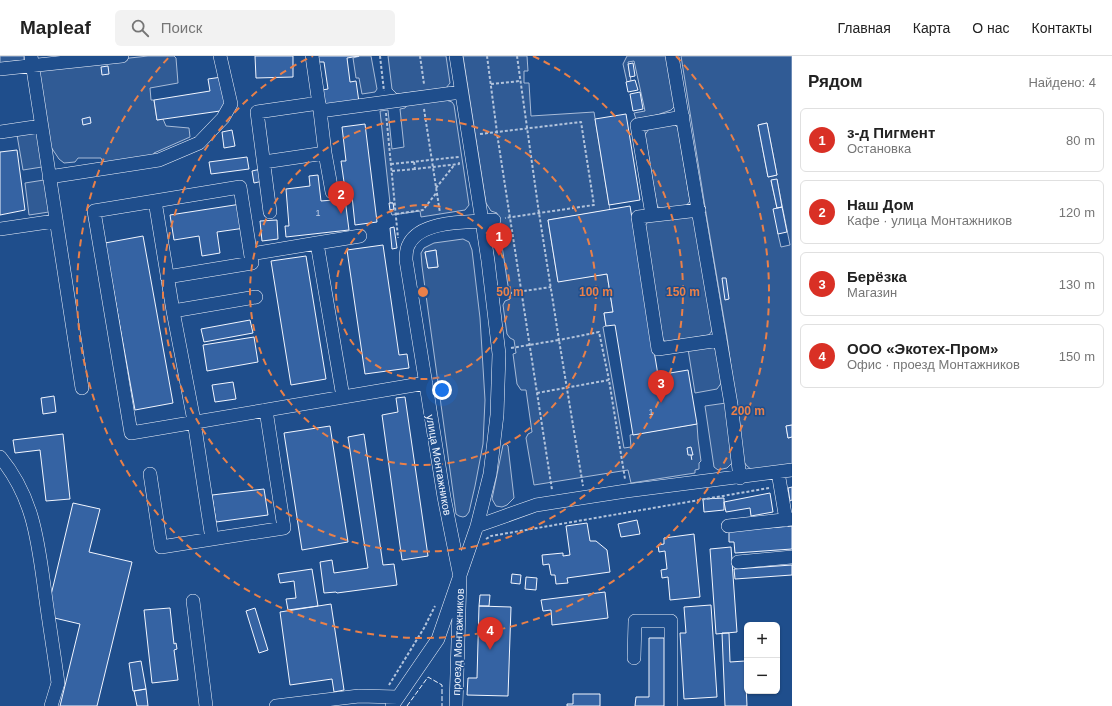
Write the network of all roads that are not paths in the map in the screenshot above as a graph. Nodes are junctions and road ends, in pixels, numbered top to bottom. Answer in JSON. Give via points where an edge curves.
{"nodes":[{"id":1,"x":122,"y":56,"type":"edge"},
{"id":2,"x":220,"y":56,"type":"edge"},
{"id":3,"x":312,"y":56,"type":"edge"},
{"id":4,"x":456,"y":56,"type":"edge"},
{"id":5,"x":672,"y":56,"type":"edge"},
{"id":6,"x":31,"y":60,"type":"edge"},
{"id":7,"x":0,"y":69,"type":"edge"},
{"id":8,"x":461,"y":92,"type":"junction"},
{"id":9,"x":319,"y":107,"type":"junction"},
{"id":10,"x":683,"y":117,"type":"junction"},
{"id":11,"x":41,"y":126,"type":"junction"},
{"id":12,"x":0,"y":132,"type":"edge"},
{"id":13,"x":325,"y":153,"type":"junction"},
{"id":14,"x":264,"y":162,"type":"junction"},
{"id":15,"x":49,"y":177,"type":"junction"},
{"id":16,"x":332,"y":192,"type":"dead end"},
{"id":17,"x":154,"y":201,"type":"junction"},
{"id":18,"x":699,"y":210,"type":"junction"},
{"id":19,"x":270,"y":212,"type":"dead end"},
{"id":20,"x":652,"y":215,"type":"junction"},
{"id":21,"x":488,"y":220,"type":"junction"},
{"id":22,"x":55,"y":221,"type":"junction"},
{"id":23,"x":0,"y":229,"type":"edge"},
{"id":24,"x":360,"y":236,"type":"dead end"},
{"id":25,"x":317,"y":243,"type":"junction"},
{"id":26,"x":251,"y":254,"type":"junction"},
{"id":27,"x":167,"y":277,"type":"junction"},
{"id":28,"x":256,"y":297,"type":"dead end"},
{"id":29,"x":173,"y":311,"type":"junction"},
{"id":30,"x":720,"y":340,"type":"junction"},
{"id":31,"x":426,"y":383,"type":"junction"},
{"id":32,"x":82,"y":388,"type":"dead end"},
{"id":33,"x":343,"y":397,"type":"junction"},
{"id":34,"x":266,"y":410,"type":"junction"},
{"id":35,"x":194,"y":421,"type":"junction"},
{"id":36,"x":0,"y":457,"type":"edge"},
{"id":37,"x":792,"y":470,"type":"edge"},
{"id":38,"x":778,"y":472,"type":"junction"},
{"id":39,"x":150,"y":474,"type":"dead end"},
{"id":40,"x":740,"y":478,"type":"junction"},
{"id":41,"x":789,"y":519,"type":"edge"},
{"id":42,"x":477,"y":526,"type":"junction"},
{"id":43,"x":728,"y":526,"type":"dead end"},
{"id":44,"x":212,"y":539,"type":"junction"},
{"id":45,"x":792,"y":557,"type":"edge"},
{"id":46,"x":738,"y":562,"type":"dead end"},
{"id":47,"x":460,"y":577,"type":"junction"},
{"id":48,"x":193,"y":601,"type":"dead end"},
{"id":49,"x":634,"y":658,"type":"dead end"},
{"id":50,"x":395,"y":702,"type":"edge"},
{"id":51,"x":51,"y":706,"type":"edge"},
{"id":52,"x":206,"y":706,"type":"edge"},
{"id":53,"x":276,"y":706,"type":"edge"},
{"id":54,"x":456,"y":706,"type":"edge"},
{"id":55,"x":671,"y":706,"type":"edge"}],
"edges":[{"from":1,"to":6,"type":"street"},
{"from":2,"to":15,"type":"street","via":[[231,104],[223,118],[199,143],[159,160]]},
{"from":3,"to":9,"type":"street"},
{"from":4,"to":8,"type":"street"},
{"from":5,"to":10,"type":"street"},
{"from":6,"to":7,"type":"street"},
{"from":6,"to":11,"type":"street"},
{"from":8,"to":9,"type":"street"},
{"from":8,"to":21,"type":"street","via":[[468,136]]},
{"from":9,"to":13,"type":"street"},
{"from":9,"to":14,"type":"street","via":[[257,112]]},
{"from":10,"to":18,"type":"street"},
{"from":10,"to":20,"type":"street","via":[[637,126]]},
{"from":11,"to":12,"type":"street"},
{"from":11,"to":15,"type":"street"},
{"from":13,"to":14,"type":"street"},
{"from":13,"to":16,"type":"street"},
{"from":14,"to":19,"type":"street"},
{"from":15,"to":22,"type":"street"},
{"from":17,"to":26,"type":"street","via":[[240,187]]},
{"from":17,"to":27,"type":"street"},
{"from":17,"to":35,"type":"street","via":[[94,212],[131,433]]},
{"from":18,"to":20,"type":"street"},
{"from":18,"to":30,"type":"street"},
{"from":20,"to":30,"type":"street","via":[[638,217],[658,349]]},
{"from":21,"to":31,"type":"street","name":"улица Монтажников","via":[[442,224],[429,228],[412,239],[409,244],[406,260]]},
{"from":21,"to":42,"type":"street","via":[[492,296],[499,350],[497,415],[490,474]]},
{"from":22,"to":23,"type":"street"},
{"from":22,"to":32,"type":"street"},
{"from":24,"to":25,"type":"street"},
{"from":25,"to":26,"type":"street"},
{"from":25,"to":33,"type":"street"},
{"from":26,"to":27,"type":"street","via":[[252,263]]},
{"from":27,"to":29,"type":"street"},
{"from":28,"to":29,"type":"street"},
{"from":29,"to":35,"type":"street"},
{"from":30,"to":40,"type":"street"},
{"from":31,"to":33,"type":"street"},
{"from":31,"to":47,"type":"street","name":"улица Монтажников"},
{"from":33,"to":34,"type":"street"},
{"from":34,"to":35,"type":"street"},
{"from":34,"to":44,"type":"street","via":[[284,528]]},
{"from":35,"to":44,"type":"street"},
{"from":36,"to":51,"type":"street","via":[[20,486],[37,535],[58,683]]},
{"from":37,"to":38,"type":"street"},
{"from":38,"to":40,"type":"street"},
{"from":38,"to":41,"type":"street"},
{"from":39,"to":44,"type":"street","via":[[161,547]]},
{"from":40,"to":42,"type":"street","via":[[626,491],[536,505]]},
{"from":41,"to":43,"type":"street"},
{"from":42,"to":47,"type":"street"},
{"from":45,"to":46,"type":"street"},
{"from":47,"to":50,"type":"street","via":[[438,639]]},
{"from":47,"to":54,"type":"street","name":"проезд Монтажников"},
{"from":48,"to":52,"type":"street"},
{"from":49,"to":55,"type":"street","via":[[635,621],[671,620]]},
{"from":50,"to":53,"type":"street","via":[[359,696]]}]}
